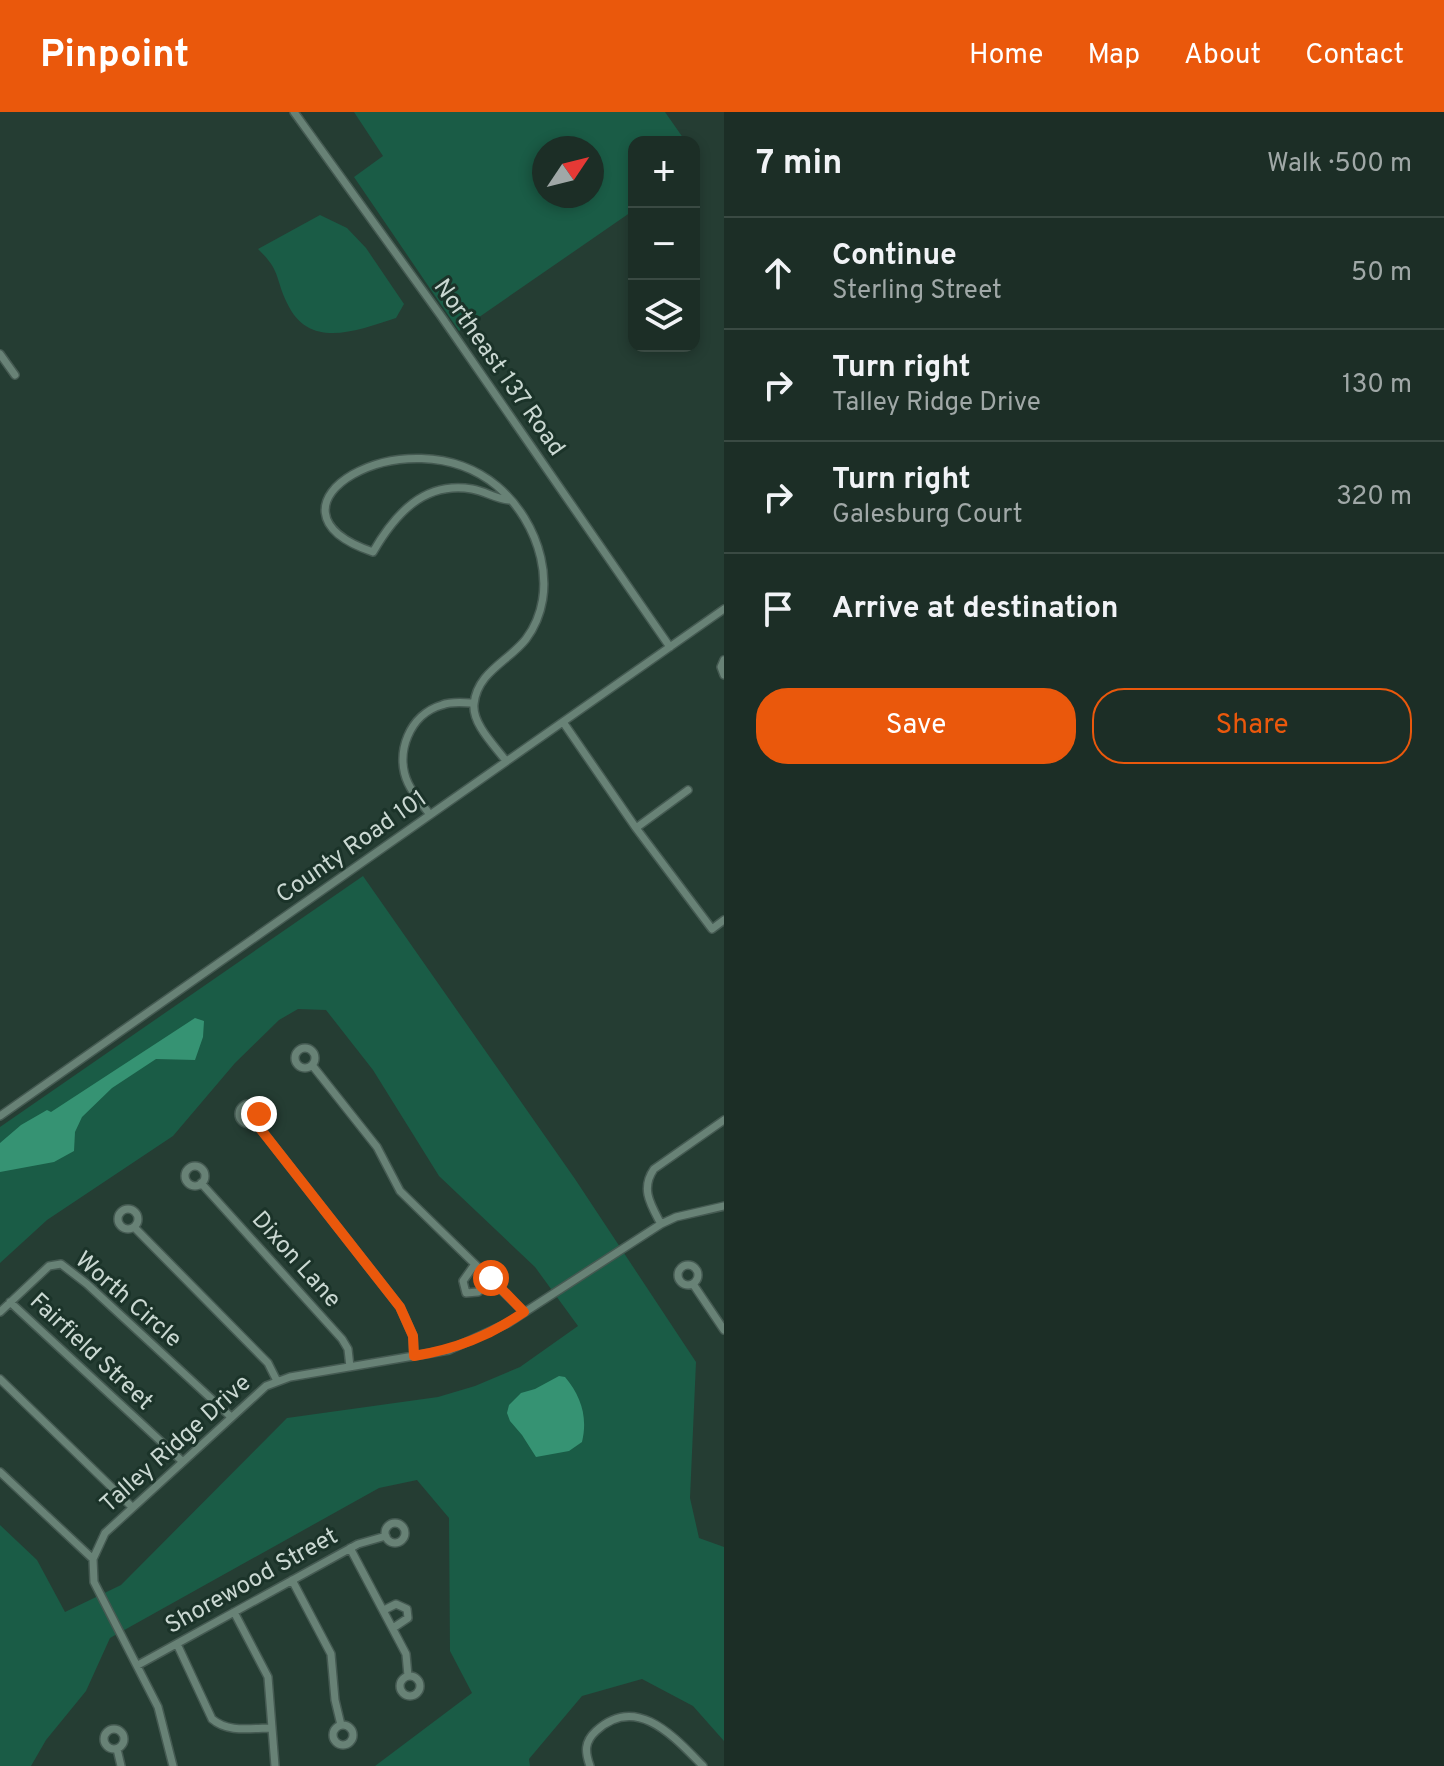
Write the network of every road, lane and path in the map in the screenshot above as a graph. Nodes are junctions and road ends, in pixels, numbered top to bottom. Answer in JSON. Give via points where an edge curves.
{"nodes":[{"id":1,"x":294,"y":112,"type":"edge"},
{"id":2,"x":0,"y":354,"type":"edge"},
{"id":3,"x":15,"y":375,"type":"dead end"},
{"id":4,"x":509,"y":500,"type":"junction"},
{"id":5,"x":724,"y":609,"type":"edge"},
{"id":6,"x":670,"y":647,"type":"junction"},
{"id":7,"x":724,"y":660,"type":"edge"},
{"id":8,"x":724,"y":675,"type":"edge"},
{"id":9,"x":474,"y":703,"type":"junction"},
{"id":10,"x":563,"y":722,"type":"junction"},
{"id":11,"x":506,"y":761,"type":"junction"},
{"id":12,"x":688,"y":790,"type":"dead end"},
{"id":13,"x":430,"y":815,"type":"junction"},
{"id":14,"x":636,"y":828,"type":"junction"},
{"id":15,"x":724,"y":920,"type":"edge"},
{"id":16,"x":312,"y":1065,"type":"dead end"},
{"id":17,"x":0,"y":1116,"type":"edge"},
{"id":18,"x":724,"y":1120,"type":"edge"},
{"id":19,"x":255,"y":1122,"type":"dead end"},
{"id":20,"x":201,"y":1183,"type":"dead end"},
{"id":21,"x":724,"y":1206,"type":"edge"},
{"id":22,"x":661,"y":1224,"type":"junction"},
{"id":23,"x":134,"y":1227,"type":"dead end"},
{"id":24,"x":475,"y":1264,"type":"junction"},
{"id":25,"x":491,"y":1278,"type":"junction"},
{"id":26,"x":693,"y":1284,"type":"dead end"},
{"id":27,"x":10,"y":1302,"type":"junction"},
{"id":28,"x":0,"y":1312,"type":"edge"},
{"id":29,"x":524,"y":1312,"type":"junction"},
{"id":30,"x":724,"y":1330,"type":"edge"},
{"id":31,"x":414,"y":1356,"type":"junction"},
{"id":32,"x":350,"y":1367,"type":"junction"},
{"id":33,"x":0,"y":1379,"type":"edge"},
{"id":34,"x":277,"y":1381,"type":"junction"},
{"id":35,"x":230,"y":1416,"type":"junction"},
{"id":36,"x":182,"y":1461,"type":"junction"},
{"id":37,"x":0,"y":1472,"type":"edge"},
{"id":38,"x":132,"y":1507,"type":"junction"},
{"id":39,"x":386,"y":1536,"type":"dead end"},
{"id":40,"x":350,"y":1548,"type":"junction"},
{"id":41,"x":93,"y":1559,"type":"junction"},
{"id":42,"x":292,"y":1580,"type":"junction"},
{"id":43,"x":384,"y":1610,"type":"junction"},
{"id":44,"x":234,"y":1612,"type":"junction"},
{"id":45,"x":393,"y":1628,"type":"junction"},
{"id":46,"x":177,"y":1644,"type":"junction"},
{"id":47,"x":138,"y":1665,"type":"junction"},
{"id":48,"x":408,"y":1676,"type":"dead end"},
{"id":49,"x":341,"y":1725,"type":"dead end"},
{"id":50,"x":271,"y":1728,"type":"junction"},
{"id":51,"x":117,"y":1749,"type":"dead end"},
{"id":52,"x":121,"y":1766,"type":"edge"},
{"id":53,"x":173,"y":1766,"type":"edge"},
{"id":54,"x":275,"y":1766,"type":"edge"},
{"id":55,"x":590,"y":1766,"type":"edge"},
{"id":56,"x":703,"y":1766,"type":"edge"}],
"edges":[{"from":1,"to":6,"type":"street","name":"Northeast 137 Road"},
{"from":2,"to":3,"type":"street"},
{"from":4,"to":4,"type":"street","via":[[461,488],[422,497],[390,523],[373,552],[343,538],[326,512],[336,484],[362,469],[403,458],[467,468],[499,487]]},
{"from":4,"to":9,"type":"street","via":[[534,534],[544,564],[542,601],[529,635],[487,676]]},
{"from":5,"to":6,"type":"street","name":"County Road 101"},
{"from":6,"to":10,"type":"street","name":"County Road 101"},
{"from":7,"to":8,"type":"street"},
{"from":9,"to":11,"type":"street","via":[[483,730]]},
{"from":9,"to":13,"type":"street","via":[[434,708],[407,737],[404,773]]},
{"from":10,"to":11,"type":"street","name":"County Road 101"},
{"from":10,"to":14,"type":"street"},
{"from":11,"to":13,"type":"street","name":"County Road 101"},
{"from":12,"to":14,"type":"street"},
{"from":13,"to":17,"type":"street","name":"County Road 101"},
{"from":14,"to":15,"type":"street","via":[[712,929]]},
{"from":16,"to":24,"type":"street","via":[[377,1147],[400,1191]]},
{"from":18,"to":22,"type":"street","via":[[649,1175],[646,1190]]},
{"from":19,"to":31,"type":"street","via":[[400,1307],[413,1336]]},
{"from":20,"to":32,"type":"street","name":"Dixon Lane","via":[[342,1339]]},
{"from":21,"to":22,"type":"street","name":"Talley Ridge Drive"},
{"from":22,"to":29,"type":"street","name":"Talley Ridge Drive"},
{"from":23,"to":34,"type":"street","via":[[268,1363]]},
{"from":24,"to":25,"type":"street"},
{"from":24,"to":25,"type":"street","via":[[463,1281],[466,1293],[478,1292]]},
{"from":25,"to":29,"type":"street"},
{"from":26,"to":30,"type":"street"},
{"from":27,"to":28,"type":"street","name":"Worth Circle"},
{"from":27,"to":35,"type":"street","name":"Worth Circle","via":[[49,1266],[69,1267]]},
{"from":27,"to":36,"type":"street","name":"Fairfield Street"},
{"from":29,"to":31,"type":"street","name":"Talley Ridge Drive","via":[[468,1343]]},
{"from":31,"to":32,"type":"street","name":"Talley Ridge Drive"},
{"from":32,"to":34,"type":"street","name":"Talley Ridge Drive"},
{"from":33,"to":38,"type":"street"},
{"from":34,"to":35,"type":"street","name":"Talley Ridge Drive"},
{"from":35,"to":36,"type":"street","name":"Talley Ridge Drive"},
{"from":36,"to":38,"type":"street","name":"Talley Ridge Drive"},
{"from":37,"to":41,"type":"street"},
{"from":38,"to":41,"type":"street","name":"Talley Ridge Drive","via":[[105,1533]]},
{"from":39,"to":40,"type":"street","name":"Shorewood Street"},
{"from":40,"to":42,"type":"street","name":"Shorewood Street"},
{"from":40,"to":43,"type":"street"},
{"from":41,"to":47,"type":"street","via":[[94,1582]]},
{"from":42,"to":44,"type":"street","name":"Shorewood Street"},
{"from":42,"to":49,"type":"street","via":[[331,1654]]},
{"from":43,"to":45,"type":"street"},
{"from":43,"to":45,"type":"street","via":[[396,1604],[407,1609],[408,1618]]},
{"from":44,"to":46,"type":"street","name":"Shorewood Street"},
{"from":44,"to":50,"type":"street","via":[[268,1677]]},
{"from":45,"to":48,"type":"street","via":[[406,1654]]},
{"from":46,"to":47,"type":"street","name":"Shorewood Street"},
{"from":46,"to":50,"type":"street","via":[[212,1719],[229,1728]]},
{"from":47,"to":53,"type":"street","via":[[158,1707]]},
{"from":50,"to":54,"type":"street"},
{"from":51,"to":52,"type":"street"},
{"from":55,"to":56,"type":"street","via":[[585,1752],[589,1739],[608,1723],[630,1716],[667,1730]]}]}
